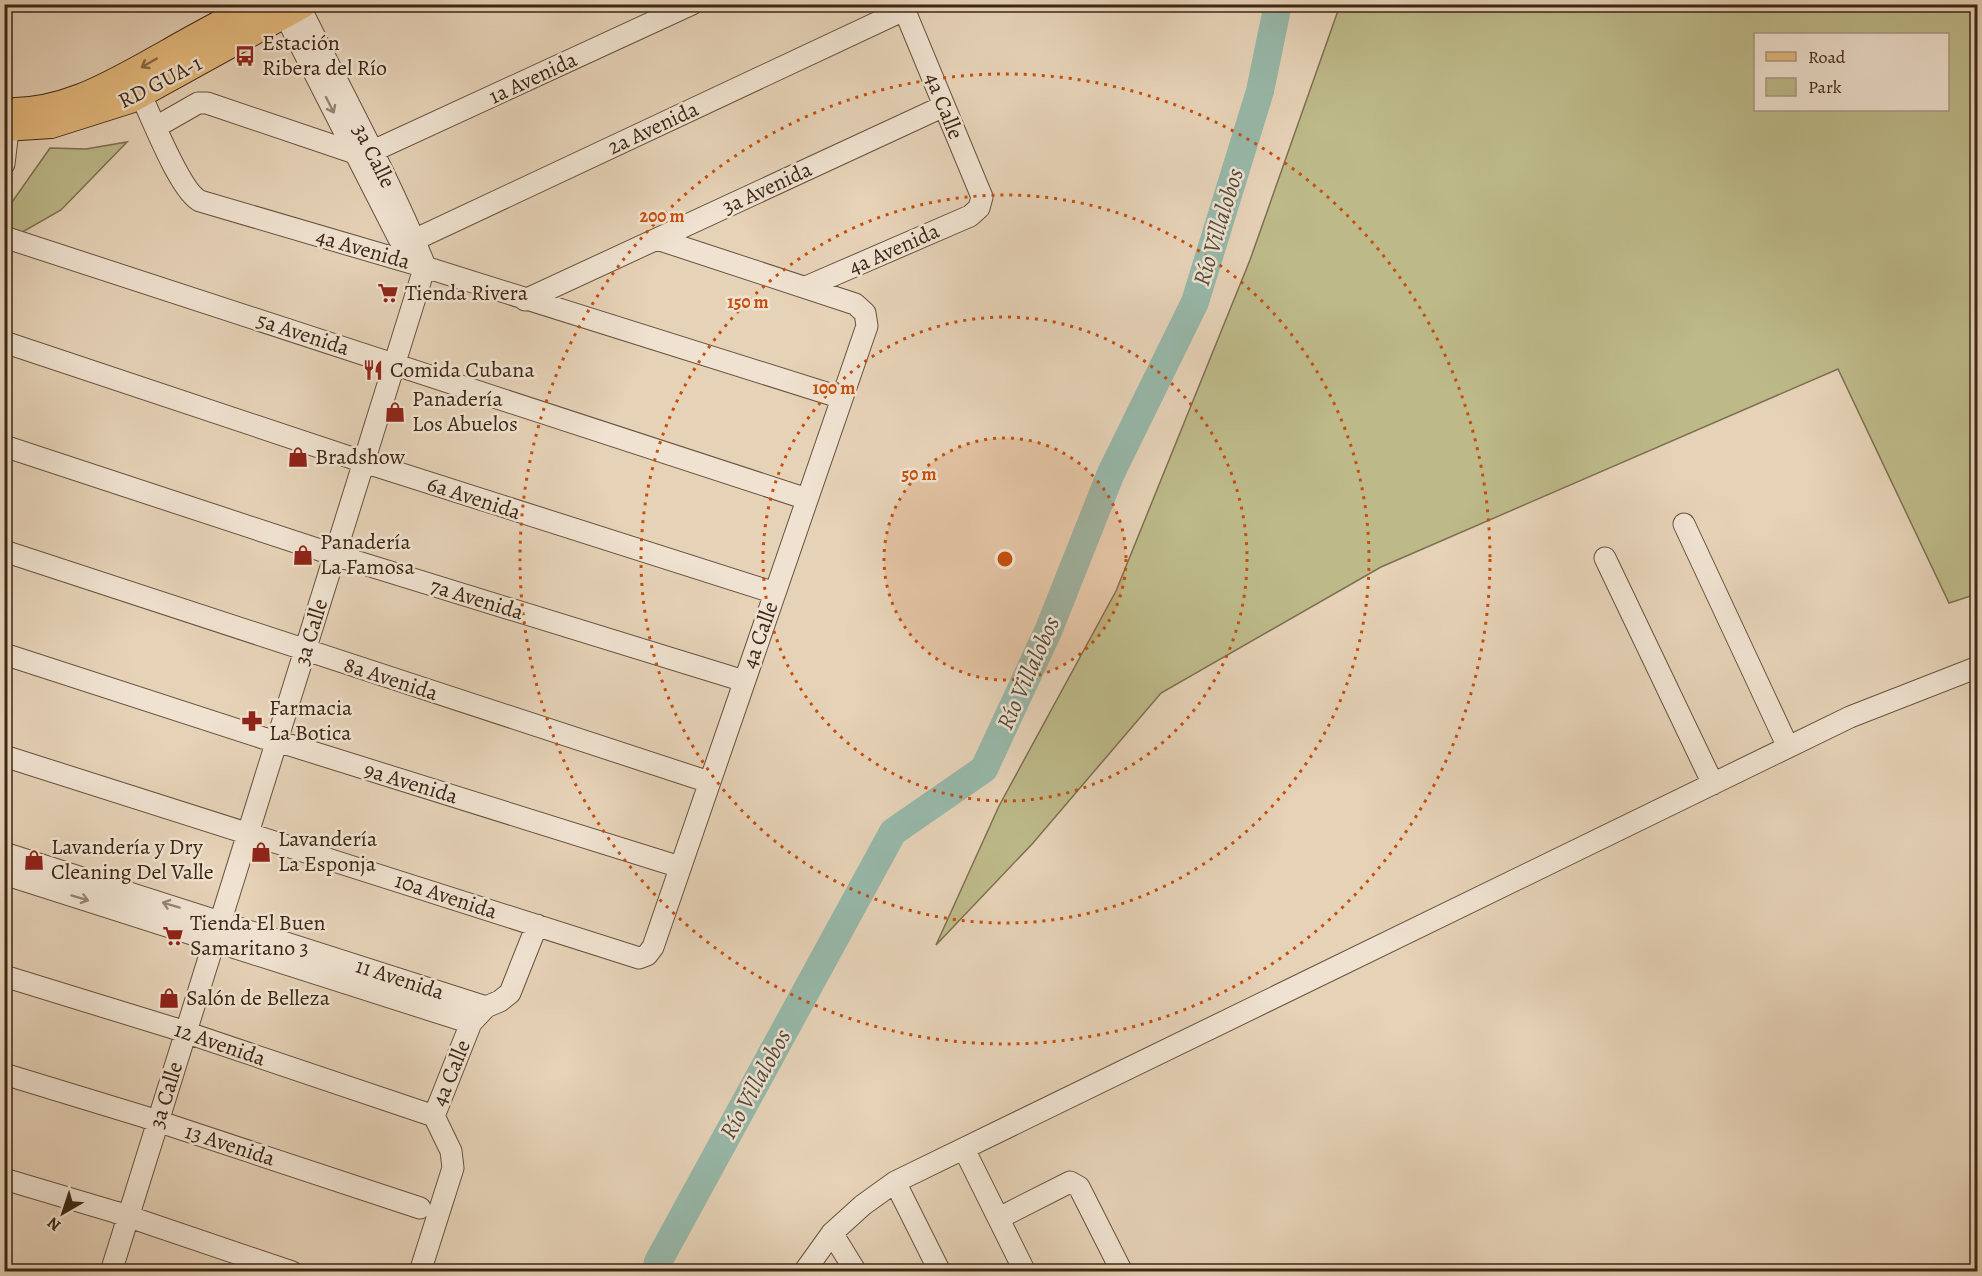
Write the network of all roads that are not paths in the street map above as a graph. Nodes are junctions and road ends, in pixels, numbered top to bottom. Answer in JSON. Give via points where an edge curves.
{"nodes":[{"id":1,"x":256,"y":4,"type":"edge"},
{"id":2,"x":692,"y":4,"type":"edge"},
{"id":3,"x":903,"y":7,"type":"edge"},
{"id":4,"x":294,"y":10,"type":"edge"},
{"id":5,"x":191,"y":40,"type":"junction"},
{"id":6,"x":137,"y":101,"type":"junction"},
{"id":7,"x":944,"y":106,"type":"junction"},
{"id":8,"x":7,"y":120,"type":"edge"},
{"id":9,"x":156,"y":127,"type":"junction"},
{"id":10,"x":364,"y":152,"type":"junction"},
{"id":11,"x":4,"y":164,"type":"edge"},
{"id":12,"x":979,"y":208,"type":"joint"},
{"id":13,"x":4,"y":237,"type":"edge"},
{"id":14,"x":657,"y":239,"type":"junction"},
{"id":15,"x":408,"y":242,"type":"junction"},
{"id":16,"x":418,"y":265,"type":"junction"},
{"id":17,"x":806,"y":287,"type":"junction"},
{"id":18,"x":525,"y":300,"type":"junction"},
{"id":19,"x":4,"y":342,"type":"edge"},
{"id":20,"x":388,"y":362,"type":"junction"},
{"id":21,"x":842,"y":398,"type":"junction"},
{"id":22,"x":4,"y":446,"type":"edge"},
{"id":23,"x":357,"y":460,"type":"junction"},
{"id":24,"x":807,"y":499,"type":"junction"},
{"id":25,"x":1684,"y":524,"type":"dead end"},
{"id":26,"x":4,"y":551,"type":"edge"},
{"id":27,"x":328,"y":553,"type":"junction"},
{"id":28,"x":1605,"y":558,"type":"dead end"},
{"id":29,"x":775,"y":593,"type":"junction"},
{"id":30,"x":298,"y":649,"type":"junction"},
{"id":31,"x":4,"y":654,"type":"edge"},
{"id":32,"x":1977,"y":667,"type":"edge"},
{"id":33,"x":744,"y":681,"type":"junction"},
{"id":34,"x":270,"y":740,"type":"junction"},
{"id":35,"x":1788,"y":747,"type":"junction"},
{"id":36,"x":4,"y":756,"type":"edge"},
{"id":37,"x":709,"y":782,"type":"junction"},
{"id":38,"x":1713,"y":784,"type":"junction"},
{"id":39,"x":242,"y":830,"type":"junction"},
{"id":40,"x":4,"y":853,"type":"edge"},
{"id":41,"x":680,"y":867,"type":"junction"},
{"id":42,"x":4,"y":874,"type":"edge"},
{"id":43,"x":537,"y":925,"type":"junction"},
{"id":44,"x":211,"y":929,"type":"junction"},
{"id":45,"x":647,"y":955,"type":"joint"},
{"id":46,"x":4,"y":976,"type":"edge"},
{"id":47,"x":486,"y":1007,"type":"junction"},
{"id":48,"x":471,"y":1023,"type":"junction"},
{"id":49,"x":179,"y":1030,"type":"junction"},
{"id":50,"x":4,"y":1074,"type":"edge"},
{"id":51,"x":434,"y":1116,"type":"junction"},
{"id":52,"x":151,"y":1119,"type":"junction"},
{"id":53,"x":964,"y":1149,"type":"junction"},
{"id":54,"x":4,"y":1179,"type":"edge"},
{"id":55,"x":895,"y":1182,"type":"junction"},
{"id":56,"x":420,"y":1208,"type":"dead end"},
{"id":57,"x":122,"y":1215,"type":"junction"},
{"id":58,"x":999,"y":1218,"type":"junction"},
{"id":59,"x":832,"y":1233,"type":"junction"},
{"id":60,"x":97,"y":1272,"type":"edge"},
{"id":61,"x":111,"y":1272,"type":"edge"},
{"id":62,"x":292,"y":1272,"type":"edge"},
{"id":63,"x":420,"y":1272,"type":"edge"},
{"id":64,"x":804,"y":1272,"type":"edge"},
{"id":65,"x":856,"y":1272,"type":"edge"},
{"id":66,"x":940,"y":1272,"type":"edge"},
{"id":67,"x":1025,"y":1272,"type":"edge"},
{"id":68,"x":1122,"y":1272,"type":"edge"}],
"edges":[{"from":1,"to":5,"type":"main road","name":"RD GUA-1"},
{"from":2,"to":10,"type":"street","name":"1a Avenida"},
{"from":3,"to":7,"type":"street","name":"4a Calle"},
{"from":3,"to":15,"type":"street","name":"2a Avenida"},
{"from":4,"to":6,"type":"main road","name":"RD GUA-1"},
{"from":4,"to":10,"type":"street","name":"3a Calle","via":[[353,115]]},
{"from":5,"to":6,"type":"main road","via":[[175,67]]},
{"from":5,"to":8,"type":"main road","name":"RD GUA-1","one_way":true,"via":[[78,99]]},
{"from":6,"to":8,"type":"main road","name":"RD GUA-1","via":[[51,125]]},
{"from":6,"to":9,"type":"street","name":"4a Avenida"},
{"from":7,"to":12,"type":"street","name":"4a Calle","via":[[982,197]]},
{"from":7,"to":14,"type":"street","name":"3a Avenida"},
{"from":8,"to":11,"type":"street"},
{"from":9,"to":10,"type":"street","via":[[198,103],[207,103]]},
{"from":9,"to":16,"type":"street","name":"4a Avenida","via":[[195,198]]},
{"from":10,"to":15,"type":"street","name":"3a Calle"},
{"from":12,"to":17,"type":"street","name":"4a Avenida","via":[[970,216]]},
{"from":13,"to":20,"type":"street","name":"5a Avenida"},
{"from":14,"to":17,"type":"street"},
{"from":14,"to":18,"type":"street","name":"3a Avenida"},
{"from":15,"to":16,"type":"street","name":"3a Calle"},
{"from":16,"to":18,"type":"street","name":"4a Avenida"},
{"from":16,"to":20,"type":"street","name":"3a Calle"},
{"from":17,"to":21,"type":"street","name":"4a Calle","via":[[855,304],[865,313],[867,326]]},
{"from":18,"to":21,"type":"street","name":"4a Avenida"},
{"from":19,"to":23,"type":"street","name":"6a Avenida"},
{"from":20,"to":23,"type":"street","name":"3a Calle"},
{"from":20,"to":24,"type":"street","name":"5a Avenida"},
{"from":21,"to":24,"type":"street","name":"4a Calle"},
{"from":22,"to":27,"type":"street","name":"7a Avenida"},
{"from":23,"to":27,"type":"street","name":"3a Calle"},
{"from":23,"to":29,"type":"street","name":"6a Avenida"},
{"from":24,"to":29,"type":"street","name":"4a Calle"},
{"from":25,"to":35,"type":"street"},
{"from":26,"to":30,"type":"street","name":"8a Avenida"},
{"from":27,"to":30,"type":"street","name":"3a Calle"},
{"from":27,"to":33,"type":"street","name":"7a Avenida"},
{"from":28,"to":38,"type":"street"},
{"from":29,"to":33,"type":"street","name":"4a Calle"},
{"from":30,"to":34,"type":"street","name":"3a Calle"},
{"from":30,"to":37,"type":"street","name":"8a Avenida"},
{"from":31,"to":34,"type":"street","name":"9a Avenida"},
{"from":32,"to":35,"type":"street","via":[[1850,717]]},
{"from":33,"to":37,"type":"street","name":"4a Calle"},
{"from":34,"to":39,"type":"street","name":"3a Calle"},
{"from":34,"to":41,"type":"street","name":"9a Avenida"},
{"from":35,"to":38,"type":"street"},
{"from":36,"to":39,"type":"street","name":"10a Avenida"},
{"from":37,"to":41,"type":"street","name":"4a Calle"},
{"from":38,"to":53,"type":"street"},
{"from":39,"to":43,"type":"street","name":"10a Avenida"},
{"from":39,"to":44,"type":"street","name":"3a Calle"},
{"from":44,"to":40,"type":"street","name":"11 Avenida","one_way":true},
{"from":41,"to":45,"type":"street","name":"4a Calle"},
{"from":42,"to":44,"type":"street","name":"11 Avenida","one_way":true},
{"from":43,"to":45,"type":"street","name":"10a Avenida","via":[[639,958]]},
{"from":43,"to":47,"type":"street","name":"4a Calle","via":[[510,993]]},
{"from":44,"to":47,"type":"street","name":"11 Avenida"},
{"from":44,"to":48,"type":"street","name":"11 Avenida"},
{"from":44,"to":49,"type":"street","name":"3a Calle"},
{"from":46,"to":49,"type":"street","name":"12 Avenida"},
{"from":47,"to":48,"type":"street","name":"4a Calle"},
{"from":48,"to":51,"type":"street","name":"4a Calle"},
{"from":49,"to":51,"type":"street","name":"12 Avenida"},
{"from":49,"to":52,"type":"street","name":"3a Calle"},
{"from":50,"to":52,"type":"street","name":"13 Avenida"},
{"from":51,"to":63,"type":"street","name":"4a Calle","via":[[451,1151],[453,1168]]},
{"from":52,"to":56,"type":"street","name":"13 Avenida"},
{"from":52,"to":57,"type":"street","name":"3a Calle"},
{"from":53,"to":55,"type":"street"},
{"from":53,"to":58,"type":"street"},
{"from":54,"to":57,"type":"street"},
{"from":55,"to":59,"type":"street"},
{"from":55,"to":66,"type":"street"},
{"from":57,"to":60,"type":"street","name":"3a Calle"},
{"from":57,"to":61,"type":"street","name":"3a Calle"},
{"from":57,"to":62,"type":"street"},
{"from":58,"to":67,"type":"street"},
{"from":58,"to":68,"type":"street","via":[[1075,1183]]},
{"from":59,"to":64,"type":"street"},
{"from":59,"to":65,"type":"street"}]}
